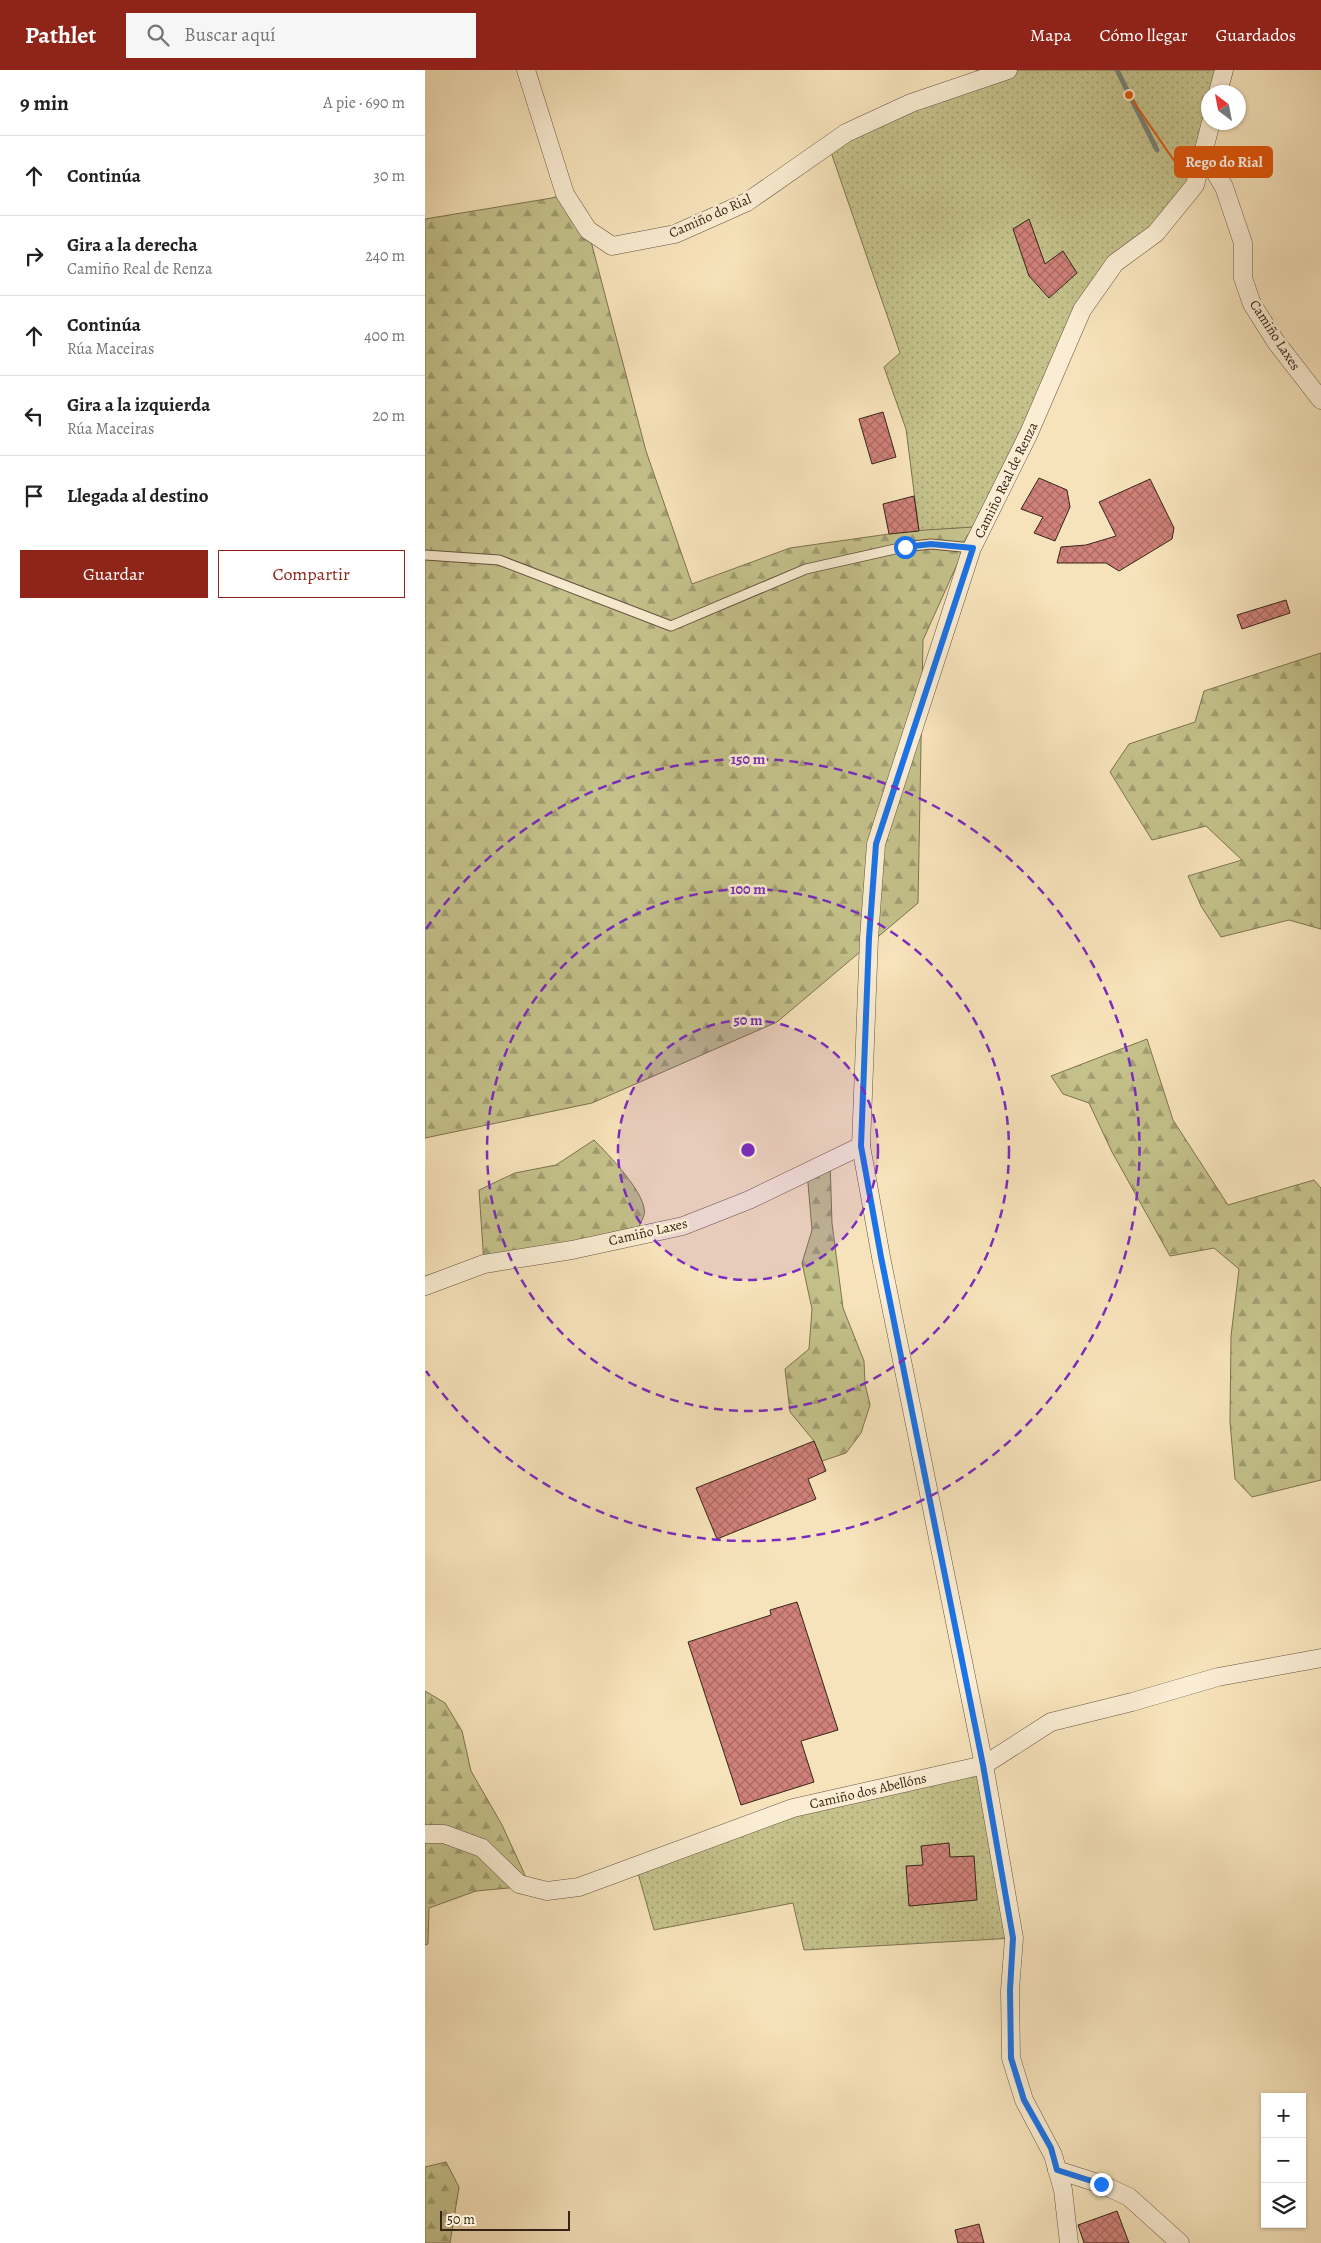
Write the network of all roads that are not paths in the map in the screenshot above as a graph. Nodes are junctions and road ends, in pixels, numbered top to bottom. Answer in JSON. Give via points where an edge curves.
{"nodes":[{"id":1,"x":526,"y":70,"type":"edge"},
{"id":2,"x":1008,"y":70,"type":"edge"},
{"id":3,"x":1224,"y":70,"type":"edge"},
{"id":4,"x":1220,"y":85,"type":"edge"},
{"id":5,"x":1209,"y":130,"type":"edge"},
{"id":6,"x":1203,"y":152,"type":"junction"},
{"id":7,"x":1321,"y":400,"type":"edge"},
{"id":8,"x":973,"y":548,"type":"junction"},
{"id":9,"x":425,"y":555,"type":"edge"},
{"id":10,"x":861,"y":1146,"type":"junction"},
{"id":11,"x":425,"y":1286,"type":"edge"},
{"id":12,"x":1321,"y":1658,"type":"edge"},
{"id":13,"x":983,"y":1765,"type":"junction"},
{"id":14,"x":425,"y":1834,"type":"edge"},
{"id":15,"x":1057,"y":2170,"type":"junction"},
{"id":16,"x":1069,"y":2243,"type":"edge"},
{"id":17,"x":1180,"y":2243,"type":"edge"}],
"edges":[{"from":1,"to":2,"type":"street","name":"Camiño do Rial","via":[[565,194],[588,230],[611,246],[675,234],[747,202],[845,132],[911,103]]},
{"from":3,"to":4,"type":"street"},
{"from":5,"to":6,"type":"street","name":"Camiño Real de Renza"},
{"from":6,"to":7,"type":"street","name":"Camiño Laxes","via":[[1224,187],[1243,244],[1243,278],[1252,304],[1276,342]]},
{"from":6,"to":8,"type":"street","name":"Camiño Real de Renza","via":[[1195,185],[1156,233],[1115,263],[1082,310],[1029,433]]},
{"from":8,"to":9,"type":"lane","via":[[931,544],[905,547],[806,569],[671,626],[499,560]]},
{"from":8,"to":10,"type":"street","name":"Camiño Real de Renza","via":[[876,844]]},
{"from":10,"to":11,"type":"street","name":"Camiño Laxes","via":[[749,1200],[683,1226],[572,1250],[484,1264]]},
{"from":10,"to":13,"type":"street","name":"Camiño Real de Renza"},
{"from":12,"to":13,"type":"street","name":"Camiño dos Abellóns","via":[[1218,1677],[1051,1722]]},
{"from":13,"to":14,"type":"street","name":"Camiño dos Abellóns","via":[[793,1808],[579,1887],[547,1891],[519,1884],[482,1848],[445,1834]]},
{"from":13,"to":15,"type":"street","name":"Camiño Real de Renza","via":[[1013,1938],[1011,2058],[1024,2100],[1051,2148]]},
{"from":15,"to":16,"type":"street","name":"Camiño Real de Renza","via":[[1063,2190]]},
{"from":15,"to":17,"type":"street","via":[[1129,2197]]}]}
